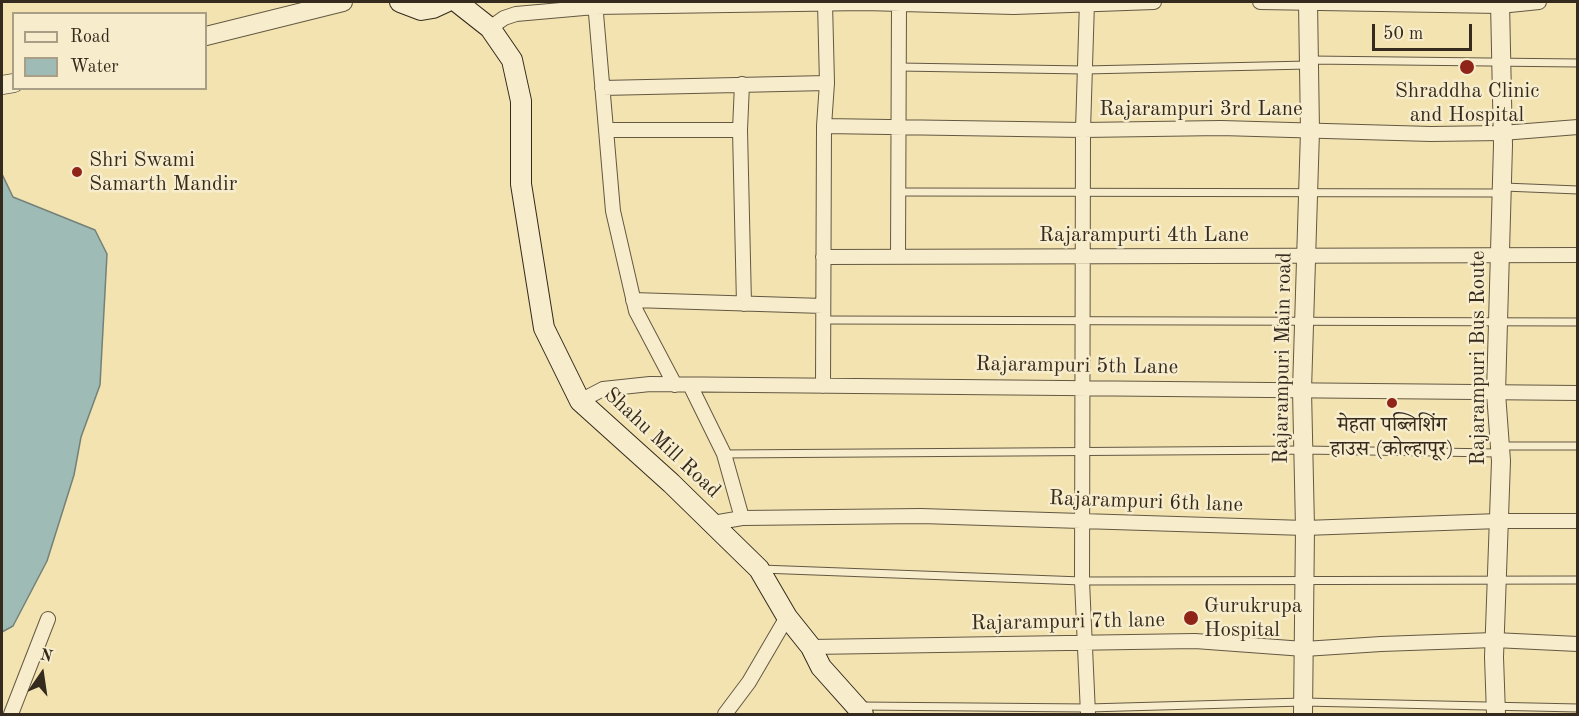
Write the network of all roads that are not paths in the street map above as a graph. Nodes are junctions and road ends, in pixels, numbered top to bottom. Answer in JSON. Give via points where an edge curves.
{"nodes":[{"id":1,"x":343,"y":2,"type":"edge"},
{"id":2,"x":400,"y":2,"type":"edge"},
{"id":3,"x":446,"y":2,"type":"edge"},
{"id":4,"x":457,"y":2,"type":"edge"},
{"id":5,"x":1154,"y":2,"type":"edge"},
{"id":6,"x":1260,"y":2,"type":"edge"},
{"id":7,"x":1308,"y":2,"type":"edge"},
{"id":8,"x":1539,"y":2,"type":"edge"},
{"id":9,"x":825,"y":3,"type":"junction"},
{"id":10,"x":1087,"y":3,"type":"edge"},
{"id":11,"x":595,"y":4,"type":"edge"},
{"id":12,"x":899,"y":4,"type":"junction"},
{"id":13,"x":986,"y":4,"type":"edge"},
{"id":14,"x":1500,"y":4,"type":"edge"},
{"id":15,"x":490,"y":28,"type":"junction"},
{"id":16,"x":207,"y":36,"type":"edge"},
{"id":17,"x":1308,"y":62,"type":"junction"},
{"id":18,"x":1501,"y":63,"type":"junction"},
{"id":19,"x":1578,"y":63,"type":"edge"},
{"id":20,"x":899,"y":67,"type":"junction"},
{"id":21,"x":1085,"y":70,"type":"junction"},
{"id":22,"x":827,"y":83,"type":"junction"},
{"id":23,"x":742,"y":84,"type":"junction"},
{"id":24,"x":602,"y":88,"type":"junction"},
{"id":25,"x":824,"y":126,"type":"junction"},
{"id":26,"x":899,"y":127,"type":"junction"},
{"id":27,"x":1578,"y":127,"type":"edge"},
{"id":28,"x":606,"y":130,"type":"junction"},
{"id":29,"x":740,"y":130,"type":"junction"},
{"id":30,"x":1083,"y":130,"type":"junction"},
{"id":31,"x":1310,"y":131,"type":"junction"},
{"id":32,"x":1502,"y":133,"type":"junction"},
{"id":33,"x":1501,"y":190,"type":"junction"},
{"id":34,"x":1578,"y":190,"type":"edge"},
{"id":35,"x":899,"y":192,"type":"junction"},
{"id":36,"x":1309,"y":193,"type":"junction"},
{"id":37,"x":1082,"y":194,"type":"junction"},
{"id":38,"x":1501,"y":254,"type":"junction"},
{"id":39,"x":1306,"y":255,"type":"junction"},
{"id":40,"x":1578,"y":255,"type":"edge"},
{"id":41,"x":1083,"y":256,"type":"junction"},
{"id":42,"x":823,"y":257,"type":"junction"},
{"id":43,"x":898,"y":257,"type":"junction"},
{"id":44,"x":633,"y":300,"type":"junction"},
{"id":45,"x":744,"y":304,"type":"junction"},
{"id":46,"x":823,"y":313,"type":"junction"},
{"id":47,"x":1304,"y":320,"type":"junction"},
{"id":48,"x":1082,"y":321,"type":"junction"},
{"id":49,"x":1499,"y":321,"type":"junction"},
{"id":50,"x":1578,"y":322,"type":"edge"},
{"id":51,"x":675,"y":385,"type":"junction"},
{"id":52,"x":690,"y":385,"type":"junction"},
{"id":53,"x":823,"y":386,"type":"junction"},
{"id":54,"x":1082,"y":387,"type":"junction"},
{"id":55,"x":1302,"y":390,"type":"junction"},
{"id":56,"x":1496,"y":393,"type":"junction"},
{"id":57,"x":1578,"y":393,"type":"edge"},
{"id":58,"x":580,"y":401,"type":"junction"},
{"id":59,"x":1578,"y":446,"type":"edge"},
{"id":60,"x":1083,"y":450,"type":"junction"},
{"id":61,"x":1303,"y":450,"type":"junction"},
{"id":62,"x":1500,"y":450,"type":"junction"},
{"id":63,"x":724,"y":454,"type":"junction"},
{"id":64,"x":742,"y":518,"type":"junction"},
{"id":65,"x":1083,"y":520,"type":"junction"},
{"id":66,"x":1499,"y":521,"type":"junction"},
{"id":67,"x":1578,"y":521,"type":"edge"},
{"id":68,"x":713,"y":523,"type":"junction"},
{"id":69,"x":1305,"y":528,"type":"junction"},
{"id":70,"x":759,"y":569,"type":"junction"},
{"id":71,"x":1496,"y":580,"type":"junction"},
{"id":72,"x":1578,"y":580,"type":"edge"},
{"id":73,"x":1082,"y":581,"type":"junction"},
{"id":74,"x":1304,"y":582,"type":"junction"},
{"id":75,"x":787,"y":617,"type":"junction"},
{"id":76,"x":48,"y":620,"type":"dead end"},
{"id":77,"x":1494,"y":640,"type":"junction"},
{"id":78,"x":1087,"y":642,"type":"junction"},
{"id":79,"x":1578,"y":644,"type":"edge"},
{"id":80,"x":811,"y":647,"type":"junction"},
{"id":81,"x":1304,"y":649,"type":"junction"},
{"id":82,"x":1303,"y":708,"type":"edge"},
{"id":83,"x":1578,"y":708,"type":"edge"},
{"id":84,"x":859,"y":710,"type":"edge"},
{"id":85,"x":1088,"y":711,"type":"edge"},
{"id":86,"x":1496,"y":711,"type":"edge"},
{"id":87,"x":728,"y":713,"type":"edge"},
{"id":88,"x":11,"y":714,"type":"edge"}],
"edges":[{"from":1,"to":16,"type":"street"},
{"from":2,"to":3,"type":"main road","via":[[422,10]]},
{"from":4,"to":15,"type":"main road","name":"Shahu Mill Road"},
{"from":5,"to":10,"type":"street"},
{"from":6,"to":7,"type":"street"},
{"from":7,"to":14,"type":"street"},
{"from":7,"to":17,"type":"street","name":"Rajarampuri Main road"},
{"from":8,"to":14,"type":"street"},
{"from":9,"to":11,"type":"street"},
{"from":9,"to":12,"type":"street"},
{"from":9,"to":22,"type":"street"},
{"from":10,"to":13,"type":"street"},
{"from":10,"to":21,"type":"street"},
{"from":11,"to":15,"type":"street","via":[[516,14]]},
{"from":11,"to":24,"type":"street"},
{"from":12,"to":13,"type":"street"},
{"from":12,"to":20,"type":"street"},
{"from":14,"to":18,"type":"street","name":"Rajarampuri Bus Route"},
{"from":15,"to":58,"type":"main road","name":"Shahu Mill Road","via":[[512,60],[521,101],[521,184],[544,328]]},
{"from":17,"to":18,"type":"lane"},
{"from":17,"to":21,"type":"lane"},
{"from":17,"to":31,"type":"street","name":"Rajarampuri Main road"},
{"from":18,"to":19,"type":"lane"},
{"from":18,"to":32,"type":"street","name":"Rajarampuri Bus Route"},
{"from":20,"to":21,"type":"lane"},
{"from":20,"to":26,"type":"street"},
{"from":21,"to":30,"type":"street"},
{"from":22,"to":23,"type":"street"},
{"from":22,"to":25,"type":"street"},
{"from":23,"to":24,"type":"street"},
{"from":23,"to":29,"type":"street"},
{"from":24,"to":28,"type":"street"},
{"from":25,"to":26,"type":"street","name":"Rajarampuri 3rd Lane"},
{"from":25,"to":42,"type":"street"},
{"from":26,"to":30,"type":"street","name":"Rajarampuri 3rd Lane"},
{"from":26,"to":35,"type":"street"},
{"from":27,"to":32,"type":"street","name":"Rajarampuri 3rd Lane"},
{"from":28,"to":29,"type":"street"},
{"from":28,"to":44,"type":"street","via":[[613,211]]},
{"from":29,"to":45,"type":"street"},
{"from":30,"to":31,"type":"street","name":"Rajarampuri 3rd Lane"},
{"from":30,"to":37,"type":"street"},
{"from":31,"to":32,"type":"street","name":"Rajarampuri 3rd Lane"},
{"from":31,"to":36,"type":"street","name":"Rajarampuri Main road"},
{"from":32,"to":33,"type":"street","name":"Rajarampuri Bus Route"},
{"from":33,"to":34,"type":"lane"},
{"from":33,"to":36,"type":"lane"},
{"from":33,"to":38,"type":"street","name":"Rajarampuri Bus Route"},
{"from":35,"to":37,"type":"lane"},
{"from":35,"to":43,"type":"street"},
{"from":36,"to":37,"type":"lane"},
{"from":36,"to":39,"type":"street","name":"Rajarampuri Main road"},
{"from":37,"to":41,"type":"street"},
{"from":38,"to":39,"type":"street","name":"Rajarampurti 4th Lane"},
{"from":38,"to":40,"type":"street","name":"Rajarampurti 4th Lane"},
{"from":38,"to":49,"type":"street","name":"Rajarampuri Bus Route"},
{"from":39,"to":41,"type":"street","name":"Rajarampurti 4th Lane"},
{"from":39,"to":47,"type":"street","name":"Rajarampuri Main road"},
{"from":41,"to":43,"type":"street","name":"Rajarampurti 4th Lane"},
{"from":41,"to":48,"type":"street"},
{"from":42,"to":43,"type":"street","name":"Rajarampurti 4th Lane"},
{"from":42,"to":46,"type":"street"},
{"from":44,"to":45,"type":"street"},
{"from":44,"to":51,"type":"street"},
{"from":45,"to":46,"type":"street"},
{"from":46,"to":48,"type":"lane"},
{"from":46,"to":53,"type":"street"},
{"from":47,"to":48,"type":"lane"},
{"from":47,"to":49,"type":"lane"},
{"from":47,"to":55,"type":"street","name":"Rajarampuri Main road"},
{"from":48,"to":54,"type":"street"},
{"from":49,"to":50,"type":"lane"},
{"from":49,"to":56,"type":"street","name":"Rajarampuri Bus Route"},
{"from":51,"to":52,"type":"street","name":"Rajarampuri 5th Lane"},
{"from":51,"to":58,"type":"street","name":"Rajarampuri 5th Lane","via":[[603,388]]},
{"from":52,"to":53,"type":"street","name":"Rajarampuri 5th Lane"},
{"from":52,"to":63,"type":"street"},
{"from":53,"to":54,"type":"street","name":"Rajarampuri 5th Lane"},
{"from":54,"to":55,"type":"street","name":"Rajarampuri 5th Lane"},
{"from":54,"to":60,"type":"street"},
{"from":55,"to":56,"type":"street","name":"Rajarampuri 5th Lane"},
{"from":55,"to":61,"type":"street","name":"Rajarampuri Main road"},
{"from":56,"to":57,"type":"street","name":"Rajarampuri 5th Lane"},
{"from":56,"to":62,"type":"street","name":"Rajarampuri Bus Route"},
{"from":58,"to":68,"type":"main road","name":"Shahu Mill Road"},
{"from":59,"to":62,"type":"lane"},
{"from":60,"to":61,"type":"lane"},
{"from":60,"to":63,"type":"lane"},
{"from":60,"to":65,"type":"street"},
{"from":61,"to":62,"type":"lane"},
{"from":61,"to":69,"type":"street","name":"Rajarampuri Main road"},
{"from":62,"to":66,"type":"street","name":"Rajarampuri Bus Route"},
{"from":63,"to":64,"type":"street"},
{"from":64,"to":65,"type":"street","name":"Rajarampuri 6th lane","via":[[921,516]]},
{"from":64,"to":68,"type":"street","name":"Rajarampuri 6th lane"},
{"from":65,"to":69,"type":"street","name":"Rajarampuri 6th lane"},
{"from":65,"to":73,"type":"street"},
{"from":66,"to":67,"type":"street","name":"Rajarampuri 6th lane"},
{"from":66,"to":69,"type":"street","name":"Rajarampuri 6th lane"},
{"from":66,"to":71,"type":"street","name":"Rajarampuri Bus Route"},
{"from":68,"to":70,"type":"main road","name":"Shahu Mill Road"},
{"from":69,"to":74,"type":"street","name":"Rajarampuri Main road"},
{"from":70,"to":73,"type":"lane"},
{"from":70,"to":75,"type":"main road","name":"Shahu Mill Road"},
{"from":71,"to":72,"type":"lane"},
{"from":71,"to":74,"type":"lane"},
{"from":71,"to":77,"type":"street","name":"Rajarampuri Bus Route"},
{"from":73,"to":74,"type":"lane"},
{"from":73,"to":78,"type":"street"},
{"from":74,"to":81,"type":"street","name":"Rajarampuri Main road"},
{"from":75,"to":80,"type":"main road","name":"Shahu Mill Road"},
{"from":75,"to":87,"type":"street"},
{"from":76,"to":88,"type":"street"},
{"from":77,"to":79,"type":"street","name":"Rajarampuri 7th lane"},
{"from":77,"to":81,"type":"street","name":"Rajarampuri 7th lane"},
{"from":77,"to":86,"type":"street","name":"Rajarampuri Bus Route"},
{"from":78,"to":80,"type":"street","name":"Rajarampuri 7th lane"},
{"from":78,"to":81,"type":"street","name":"Rajarampuri 7th lane","via":[[1195,641]]},
{"from":78,"to":85,"type":"street"},
{"from":80,"to":84,"type":"main road","name":"Shahu Mill Road","via":[[821,667]]},
{"from":81,"to":82,"type":"street","name":"Rajarampuri Main road"},
{"from":82,"to":85,"type":"lane"},
{"from":82,"to":86,"type":"lane"},
{"from":83,"to":86,"type":"lane"},
{"from":84,"to":85,"type":"lane"}]}
